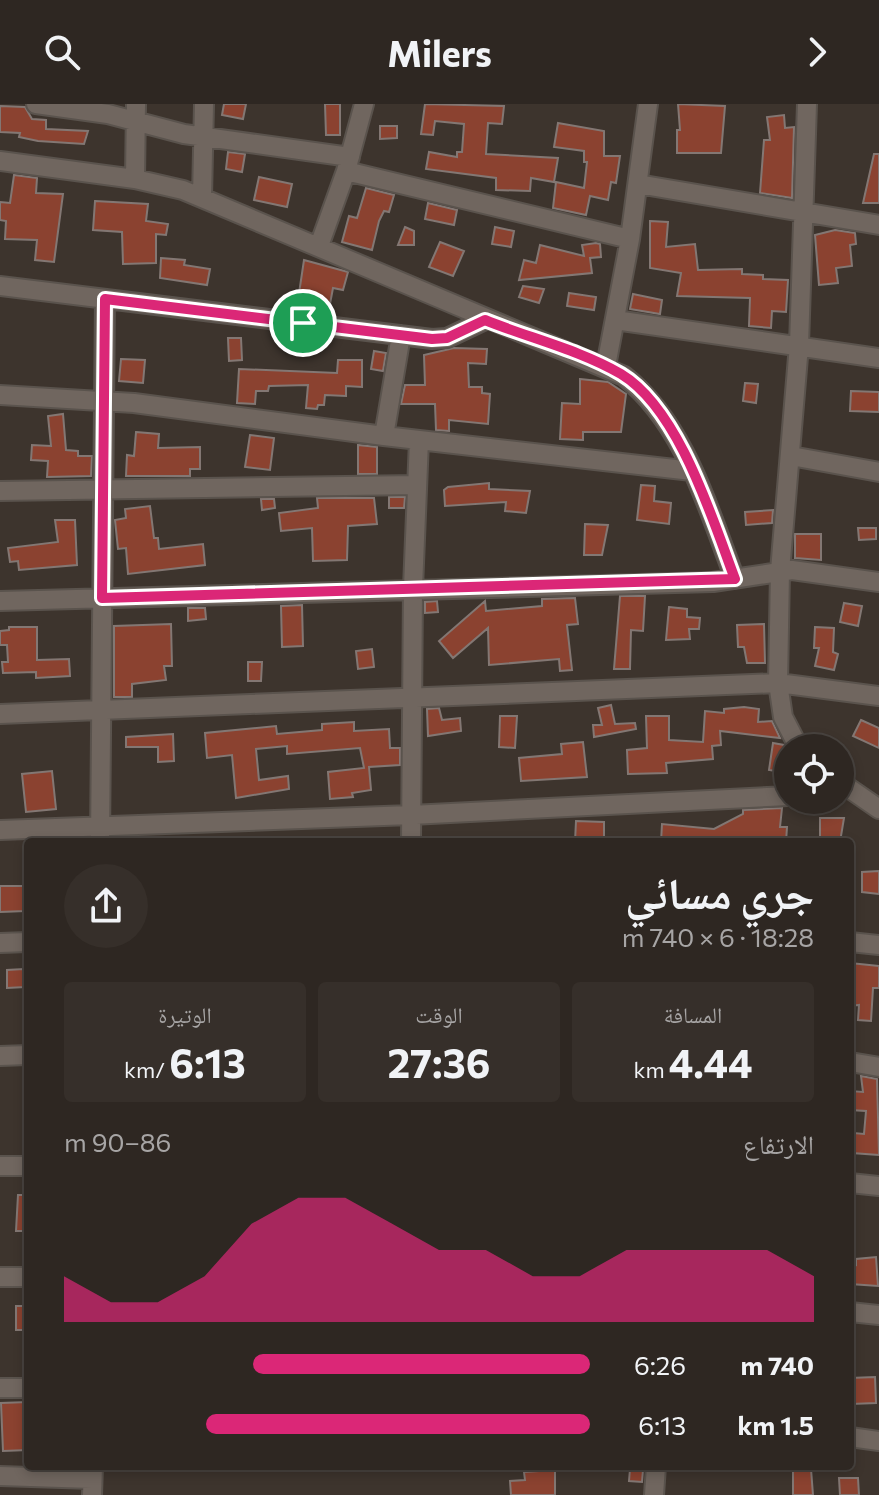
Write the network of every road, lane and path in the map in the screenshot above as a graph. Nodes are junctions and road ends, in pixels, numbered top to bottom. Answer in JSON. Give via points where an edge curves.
{"nodes":[{"id":1,"x":36,"y":104,"type":"edge"},
{"id":2,"x":204,"y":104,"type":"edge"},
{"id":3,"x":364,"y":104,"type":"edge"},
{"id":4,"x":648,"y":104,"type":"edge"},
{"id":5,"x":807,"y":104,"type":"edge"},
{"id":6,"x":137,"y":113,"type":"edge"},
{"id":7,"x":205,"y":137,"type":"junction"},
{"id":8,"x":0,"y":161,"type":"edge"},
{"id":9,"x":348,"y":164,"type":"junction"},
{"id":10,"x":135,"y":179,"type":"junction"},
{"id":11,"x":638,"y":184,"type":"junction"},
{"id":12,"x":202,"y":198,"type":"junction"},
{"id":13,"x":805,"y":213,"type":"junction"},
{"id":14,"x":879,"y":225,"type":"edge"},
{"id":15,"x":630,"y":239,"type":"junction"},
{"id":16,"x":319,"y":246,"type":"junction"},
{"id":17,"x":0,"y":286,"type":"edge"},
{"id":18,"x":105,"y":299,"type":"junction"},
{"id":19,"x":485,"y":320,"type":"junction"},
{"id":20,"x":615,"y":320,"type":"junction"},
{"id":21,"x":401,"y":335,"type":"junction"},
{"id":22,"x":799,"y":345,"type":"junction"},
{"id":23,"x":879,"y":358,"type":"edge"},
{"id":24,"x":606,"y":366,"type":"junction"},
{"id":25,"x":0,"y":395,"type":"edge"},
{"id":26,"x":104,"y":400,"type":"junction"},
{"id":27,"x":384,"y":436,"type":"junction"},
{"id":28,"x":419,"y":440,"type":"junction"},
{"id":29,"x":791,"y":456,"type":"junction"},
{"id":30,"x":692,"y":471,"type":"junction"},
{"id":31,"x":879,"y":472,"type":"edge"},
{"id":32,"x":417,"y":485,"type":"junction"},
{"id":33,"x":104,"y":489,"type":"junction"},
{"id":34,"x":0,"y":491,"type":"edge"},
{"id":35,"x":780,"y":571,"type":"junction"},
{"id":36,"x":735,"y":579,"type":"junction"},
{"id":37,"x":879,"y":582,"type":"edge"},
{"id":38,"x":413,"y":588,"type":"junction"},
{"id":39,"x":102,"y":598,"type":"junction"},
{"id":40,"x":0,"y":601,"type":"edge"},
{"id":41,"x":778,"y":683,"type":"junction"},
{"id":42,"x":879,"y":696,"type":"edge"},
{"id":43,"x":411,"y":699,"type":"junction"},
{"id":44,"x":100,"y":712,"type":"junction"},
{"id":45,"x":0,"y":714,"type":"edge"},
{"id":46,"x":792,"y":734,"type":"edge"},
{"id":47,"x":854,"y":794,"type":"edge"},
{"id":48,"x":774,"y":797,"type":"edge"},
{"id":49,"x":879,"y":809,"type":"edge"},
{"id":50,"x":411,"y":815,"type":"junction"},
{"id":51,"x":0,"y":830,"type":"edge"},
{"id":52,"x":100,"y":834,"type":"edge"},
{"id":53,"x":411,"y":838,"type":"edge"},
{"id":54,"x":24,"y":942,"type":"edge"},
{"id":55,"x":854,"y":942,"type":"edge"},
{"id":56,"x":0,"y":943,"type":"edge"},
{"id":57,"x":879,"y":945,"type":"edge"},
{"id":58,"x":24,"y":1055,"type":"edge"},
{"id":59,"x":0,"y":1056,"type":"edge"},
{"id":60,"x":854,"y":1063,"type":"edge"},
{"id":61,"x":879,"y":1067,"type":"edge"},
{"id":62,"x":0,"y":1166,"type":"edge"},
{"id":63,"x":24,"y":1166,"type":"edge"},
{"id":64,"x":854,"y":1183,"type":"edge"},
{"id":65,"x":879,"y":1186,"type":"edge"},
{"id":66,"x":0,"y":1277,"type":"edge"},
{"id":67,"x":24,"y":1277,"type":"edge"},
{"id":68,"x":854,"y":1312,"type":"edge"},
{"id":69,"x":879,"y":1315,"type":"edge"},
{"id":70,"x":0,"y":1388,"type":"edge"},
{"id":71,"x":24,"y":1388,"type":"edge"},
{"id":72,"x":854,"y":1438,"type":"edge"},
{"id":73,"x":879,"y":1441,"type":"edge"},
{"id":74,"x":656,"y":1470,"type":"edge"},
{"id":75,"x":0,"y":1476,"type":"edge"},
{"id":76,"x":92,"y":1480,"type":"edge"},
{"id":77,"x":654,"y":1495,"type":"edge"}],
"edges":[{"from":1,"to":6,"type":"street"},
{"from":2,"to":7,"type":"street"},
{"from":3,"to":9,"type":"street"},
{"from":4,"to":11,"type":"street"},
{"from":5,"to":13,"type":"street"},
{"from":6,"to":7,"type":"street"},
{"from":6,"to":10,"type":"street"},
{"from":7,"to":9,"type":"street"},
{"from":7,"to":12,"type":"street"},
{"from":8,"to":10,"type":"street"},
{"from":9,"to":15,"type":"street"},
{"from":9,"to":16,"type":"street"},
{"from":10,"to":12,"type":"street"},
{"from":11,"to":13,"type":"street"},
{"from":11,"to":15,"type":"street"},
{"from":12,"to":16,"type":"street"},
{"from":13,"to":14,"type":"street"},
{"from":13,"to":22,"type":"street"},
{"from":15,"to":20,"type":"street"},
{"from":16,"to":19,"type":"street"},
{"from":17,"to":18,"type":"street"},
{"from":18,"to":21,"type":"street"},
{"from":18,"to":26,"type":"street"},
{"from":19,"to":21,"type":"street","via":[[447,338]]},
{"from":19,"to":24,"type":"street"},
{"from":20,"to":22,"type":"street"},
{"from":20,"to":24,"type":"street"},
{"from":21,"to":27,"type":"street"},
{"from":22,"to":23,"type":"street"},
{"from":22,"to":29,"type":"street"},
{"from":24,"to":30,"type":"street","via":[[655,404]]},
{"from":25,"to":26,"type":"street"},
{"from":26,"to":27,"type":"street"},
{"from":26,"to":33,"type":"street"},
{"from":27,"to":28,"type":"street"},
{"from":28,"to":30,"type":"street"},
{"from":28,"to":32,"type":"street"},
{"from":29,"to":31,"type":"street"},
{"from":29,"to":35,"type":"street"},
{"from":30,"to":36,"type":"street"},
{"from":32,"to":33,"type":"street"},
{"from":32,"to":38,"type":"street"},
{"from":33,"to":34,"type":"street"},
{"from":33,"to":39,"type":"street"},
{"from":35,"to":36,"type":"street"},
{"from":35,"to":37,"type":"street"},
{"from":35,"to":41,"type":"street"},
{"from":36,"to":38,"type":"street"},
{"from":38,"to":39,"type":"street"},
{"from":38,"to":43,"type":"street"},
{"from":39,"to":40,"type":"street"},
{"from":39,"to":44,"type":"street"},
{"from":41,"to":42,"type":"street"},
{"from":41,"to":43,"type":"street"},
{"from":41,"to":46,"type":"street","via":[[783,717]]},
{"from":43,"to":44,"type":"street"},
{"from":43,"to":50,"type":"street"},
{"from":44,"to":45,"type":"street"},
{"from":44,"to":52,"type":"street"},
{"from":47,"to":49,"type":"street"},
{"from":48,"to":50,"type":"street"},
{"from":50,"to":52,"type":"street"},
{"from":50,"to":53,"type":"street"},
{"from":51,"to":52,"type":"street"},
{"from":54,"to":56,"type":"street"},
{"from":55,"to":57,"type":"street"},
{"from":58,"to":59,"type":"street"},
{"from":60,"to":61,"type":"street"},
{"from":62,"to":63,"type":"street"},
{"from":64,"to":65,"type":"street"},
{"from":66,"to":67,"type":"street"},
{"from":68,"to":69,"type":"street"},
{"from":70,"to":71,"type":"street"},
{"from":72,"to":73,"type":"street"},
{"from":74,"to":77,"type":"street"},
{"from":75,"to":76,"type":"street"}]}
